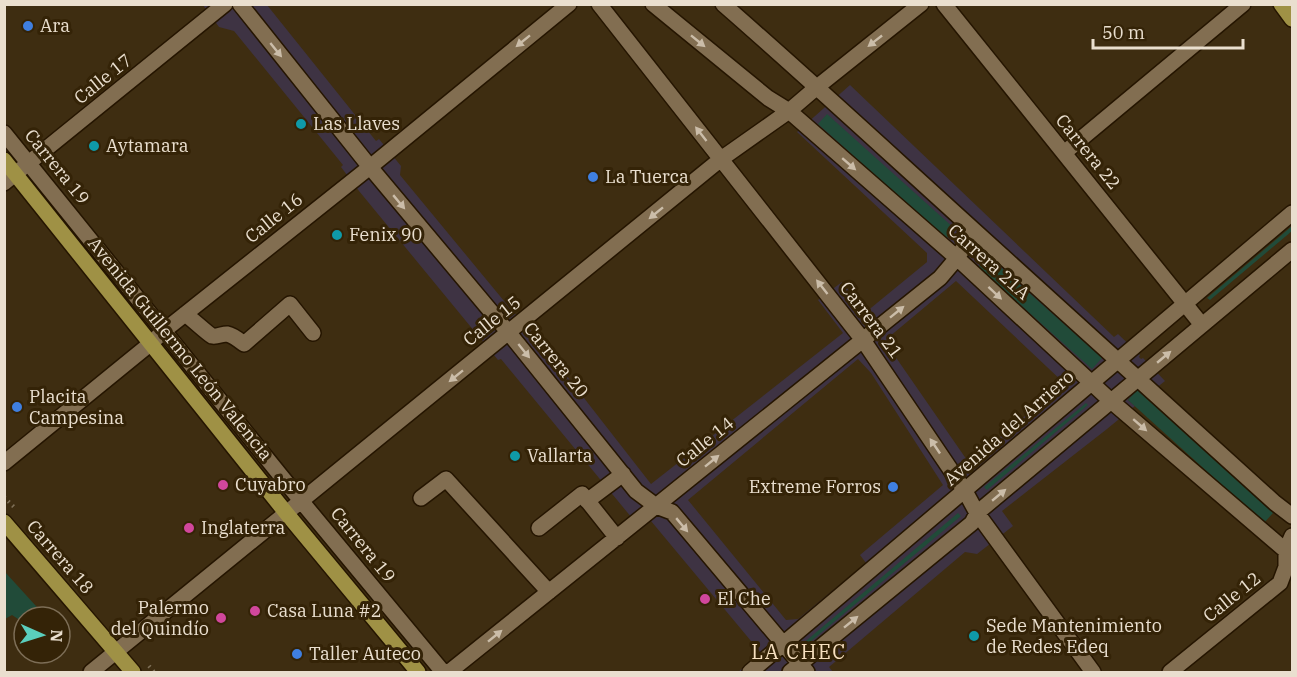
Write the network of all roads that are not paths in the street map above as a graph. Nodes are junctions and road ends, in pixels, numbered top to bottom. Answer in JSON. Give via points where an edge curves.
{"nodes":[{"id":1,"x":225,"y":4,"type":"edge"},
{"id":2,"x":240,"y":4,"type":"edge"},
{"id":3,"x":569,"y":4,"type":"edge"},
{"id":4,"x":599,"y":4,"type":"edge"},
{"id":5,"x":653,"y":4,"type":"edge"},
{"id":6,"x":723,"y":4,"type":"edge"},
{"id":7,"x":921,"y":4,"type":"edge"},
{"id":8,"x":944,"y":4,"type":"edge"},
{"id":9,"x":1243,"y":4,"type":"edge"},
{"id":10,"x":1281,"y":4,"type":"edge"},
{"id":11,"x":1293,"y":20,"type":"edge"},
{"id":12,"x":817,"y":87,"type":"junction"},
{"id":13,"x":789,"y":111,"type":"junction"},
{"id":14,"x":4,"y":133,"type":"edge"},
{"id":15,"x":1064,"y":153,"type":"junction"},
{"id":16,"x":721,"y":159,"type":"junction"},
{"id":17,"x":4,"y":160,"type":"edge"},
{"id":18,"x":29,"y":164,"type":"junction"},
{"id":19,"x":370,"y":167,"type":"junction"},
{"id":20,"x":10,"y":179,"type":"edge"},
{"id":21,"x":1293,"y":213,"type":"edge"},
{"id":22,"x":974,"y":231,"type":"junction"},
{"id":23,"x":1293,"y":250,"type":"edge"},
{"id":24,"x":957,"y":258,"type":"junction"},
{"id":25,"x":1185,"y":303,"type":"junction"},
{"id":26,"x":185,"y":314,"type":"junction"},
{"id":27,"x":1202,"y":325,"type":"junction"},
{"id":28,"x":165,"y":330,"type":"junction"},
{"id":29,"x":313,"y":333,"type":"dead end"},
{"id":30,"x":509,"y":333,"type":"junction"},
{"id":31,"x":863,"y":340,"type":"junction"},
{"id":32,"x":150,"y":344,"type":"junction"},
{"id":33,"x":1120,"y":360,"type":"junction"},
{"id":34,"x":1139,"y":377,"type":"junction"},
{"id":35,"x":1092,"y":382,"type":"junction"},
{"id":36,"x":1111,"y":401,"type":"junction"},
{"id":37,"x":4,"y":463,"type":"edge"},
{"id":38,"x":623,"y":474,"type":"junction"},
{"id":39,"x":965,"y":491,"type":"junction"},
{"id":40,"x":422,"y":498,"type":"dead end"},
{"id":41,"x":587,"y":501,"type":"junction"},
{"id":42,"x":302,"y":502,"type":"junction"},
{"id":43,"x":656,"y":506,"type":"junction"},
{"id":44,"x":977,"y":513,"type":"junction"},
{"id":45,"x":287,"y":514,"type":"junction"},
{"id":46,"x":1293,"y":516,"type":"edge"},
{"id":47,"x":4,"y":522,"type":"edge"},
{"id":48,"x":539,"y":528,"type":"dead end"},
{"id":49,"x":616,"y":538,"type":"junction"},
{"id":50,"x":1290,"y":547,"type":"edge"},
{"id":51,"x":549,"y":592,"type":"junction"},
{"id":52,"x":784,"y":644,"type":"junction"},
{"id":53,"x":116,"y":652,"type":"junction"},
{"id":54,"x":799,"y":670,"type":"edge"},
{"id":55,"x":91,"y":672,"type":"edge"},
{"id":56,"x":133,"y":672,"type":"edge"},
{"id":57,"x":418,"y":672,"type":"edge"},
{"id":58,"x":442,"y":672,"type":"edge"},
{"id":59,"x":450,"y":672,"type":"edge"},
{"id":60,"x":750,"y":672,"type":"edge"},
{"id":61,"x":1094,"y":672,"type":"edge"},
{"id":62,"x":1170,"y":672,"type":"edge"}],
"edges":[{"from":1,"to":18,"type":"street","name":"Calle 17"},
{"from":2,"to":19,"type":"street","name":"Carrera 20","one_way":true},
{"from":3,"to":19,"type":"street","name":"Calle 16","one_way":true},
{"from":16,"to":4,"type":"street","name":"Carrera 21","one_way":true},
{"from":5,"to":13,"type":"street","name":"Carrera 21A","one_way":true},
{"from":6,"to":12,"type":"street","name":"Carrera 21A"},
{"from":7,"to":12,"type":"street","name":"Calle 15","one_way":true},
{"from":8,"to":15,"type":"street","name":"Carrera 22"},
{"from":9,"to":15,"type":"street"},
{"from":10,"to":11,"type":"main road"},
{"from":12,"to":13,"type":"street","name":"Calle 15"},
{"from":12,"to":22,"type":"street","name":"Carrera 21A"},
{"from":13,"to":16,"type":"street","name":"Calle 15"},
{"from":13,"to":24,"type":"street","name":"Carrera 21A","one_way":true},
{"from":14,"to":18,"type":"street","name":"Carrera 19"},
{"from":15,"to":25,"type":"street","name":"Carrera 22"},
{"from":16,"to":30,"type":"street","name":"Calle 15","one_way":true},
{"from":31,"to":16,"type":"street","name":"Carrera 21","one_way":true},
{"from":17,"to":20,"type":"main road","name":"Avenida Guillermo León Valencia"},
{"from":18,"to":20,"type":"street","name":"Calle 17"},
{"from":18,"to":28,"type":"street","name":"Carrera 19"},
{"from":19,"to":26,"type":"street","name":"Calle 16"},
{"from":19,"to":30,"type":"street","name":"Carrera 20","one_way":true},
{"from":20,"to":32,"type":"main road","name":"Avenida Guillermo León Valencia"},
{"from":21,"to":25,"type":"street","name":"Avenida del Arriero"},
{"from":22,"to":24,"type":"street","name":"Calle 14"},
{"from":22,"to":33,"type":"street","name":"Carrera 21A"},
{"from":23,"to":27,"type":"street"},
{"from":31,"to":24,"type":"street","name":"Calle 14","one_way":true,"via":[[940,278]]},
{"from":24,"to":35,"type":"street","name":"Carrera 21A","one_way":true},
{"from":25,"to":27,"type":"street","name":"Carrera 22"},
{"from":25,"to":33,"type":"street","name":"Avenida del Arriero"},
{"from":26,"to":28,"type":"street","name":"Calle 16"},
{"from":26,"to":29,"type":"street","via":[[209,335],[227,334],[244,344],[290,304]]},
{"from":34,"to":27,"type":"street","one_way":true},
{"from":28,"to":32,"type":"street","name":"Calle 16"},
{"from":28,"to":42,"type":"street","name":"Carrera 19"},
{"from":30,"to":38,"type":"street","name":"Carrera 20","one_way":true},
{"from":30,"to":42,"type":"street","name":"Calle 15","one_way":true},
{"from":39,"to":31,"type":"street","name":"Carrera 21","one_way":true},
{"from":43,"to":31,"type":"street","name":"Calle 14","one_way":true},
{"from":32,"to":37,"type":"street","name":"Calle 16"},
{"from":32,"to":45,"type":"main road","name":"Avenida Guillermo León Valencia"},
{"from":33,"to":34,"type":"street","name":"Carrera 21A"},
{"from":33,"to":35,"type":"street","name":"Avenida del Arriero"},
{"from":34,"to":36,"type":"street"},
{"from":34,"to":46,"type":"street","name":"Carrera 21A"},
{"from":35,"to":36,"type":"street","name":"Carrera 21A"},
{"from":35,"to":39,"type":"street","name":"Avenida del Arriero"},
{"from":44,"to":36,"type":"street","one_way":true},
{"from":36,"to":50,"type":"street","name":"Carrera 21A","one_way":true},
{"from":38,"to":41,"type":"street"},
{"from":38,"to":43,"type":"street","name":"Carrera 20"},
{"from":39,"to":44,"type":"street","name":"Carrera 21"},
{"from":39,"to":52,"type":"street","name":"Avenida del Arriero"},
{"from":40,"to":51,"type":"street","via":[[446,479]]},
{"from":41,"to":48,"type":"street","via":[[582,494]]},
{"from":41,"to":49,"type":"street"},
{"from":42,"to":45,"type":"street","name":"Calle 15"},
{"from":42,"to":58,"type":"street","name":"Carrera 19"},
{"from":43,"to":49,"type":"street","name":"Calle 14"},
{"from":43,"to":52,"type":"street","name":"Carrera 20","one_way":true,"via":[[672,512]]},
{"from":54,"to":44,"type":"street","one_way":true,"via":[[972,523]]},
{"from":44,"to":61,"type":"street","name":"Carrera 21"},
{"from":45,"to":53,"type":"street","name":"Calle 15"},
{"from":45,"to":57,"type":"main road","name":"Avenida Guillermo León Valencia"},
{"from":47,"to":53,"type":"main road","name":"Carrera 18"},
{"from":49,"to":51,"type":"street","name":"Calle 14"},
{"from":50,"to":62,"type":"street","name":"Calle 12","via":[[1280,583]]},
{"from":59,"to":51,"type":"street","name":"Calle 14","one_way":true},
{"from":52,"to":54,"type":"street","name":"Carrera 20"},
{"from":52,"to":60,"type":"street","name":"Avenida del Arriero"},
{"from":53,"to":55,"type":"street","name":"Calle 15"},
{"from":53,"to":56,"type":"main road","name":"Carrera 18"}]}
